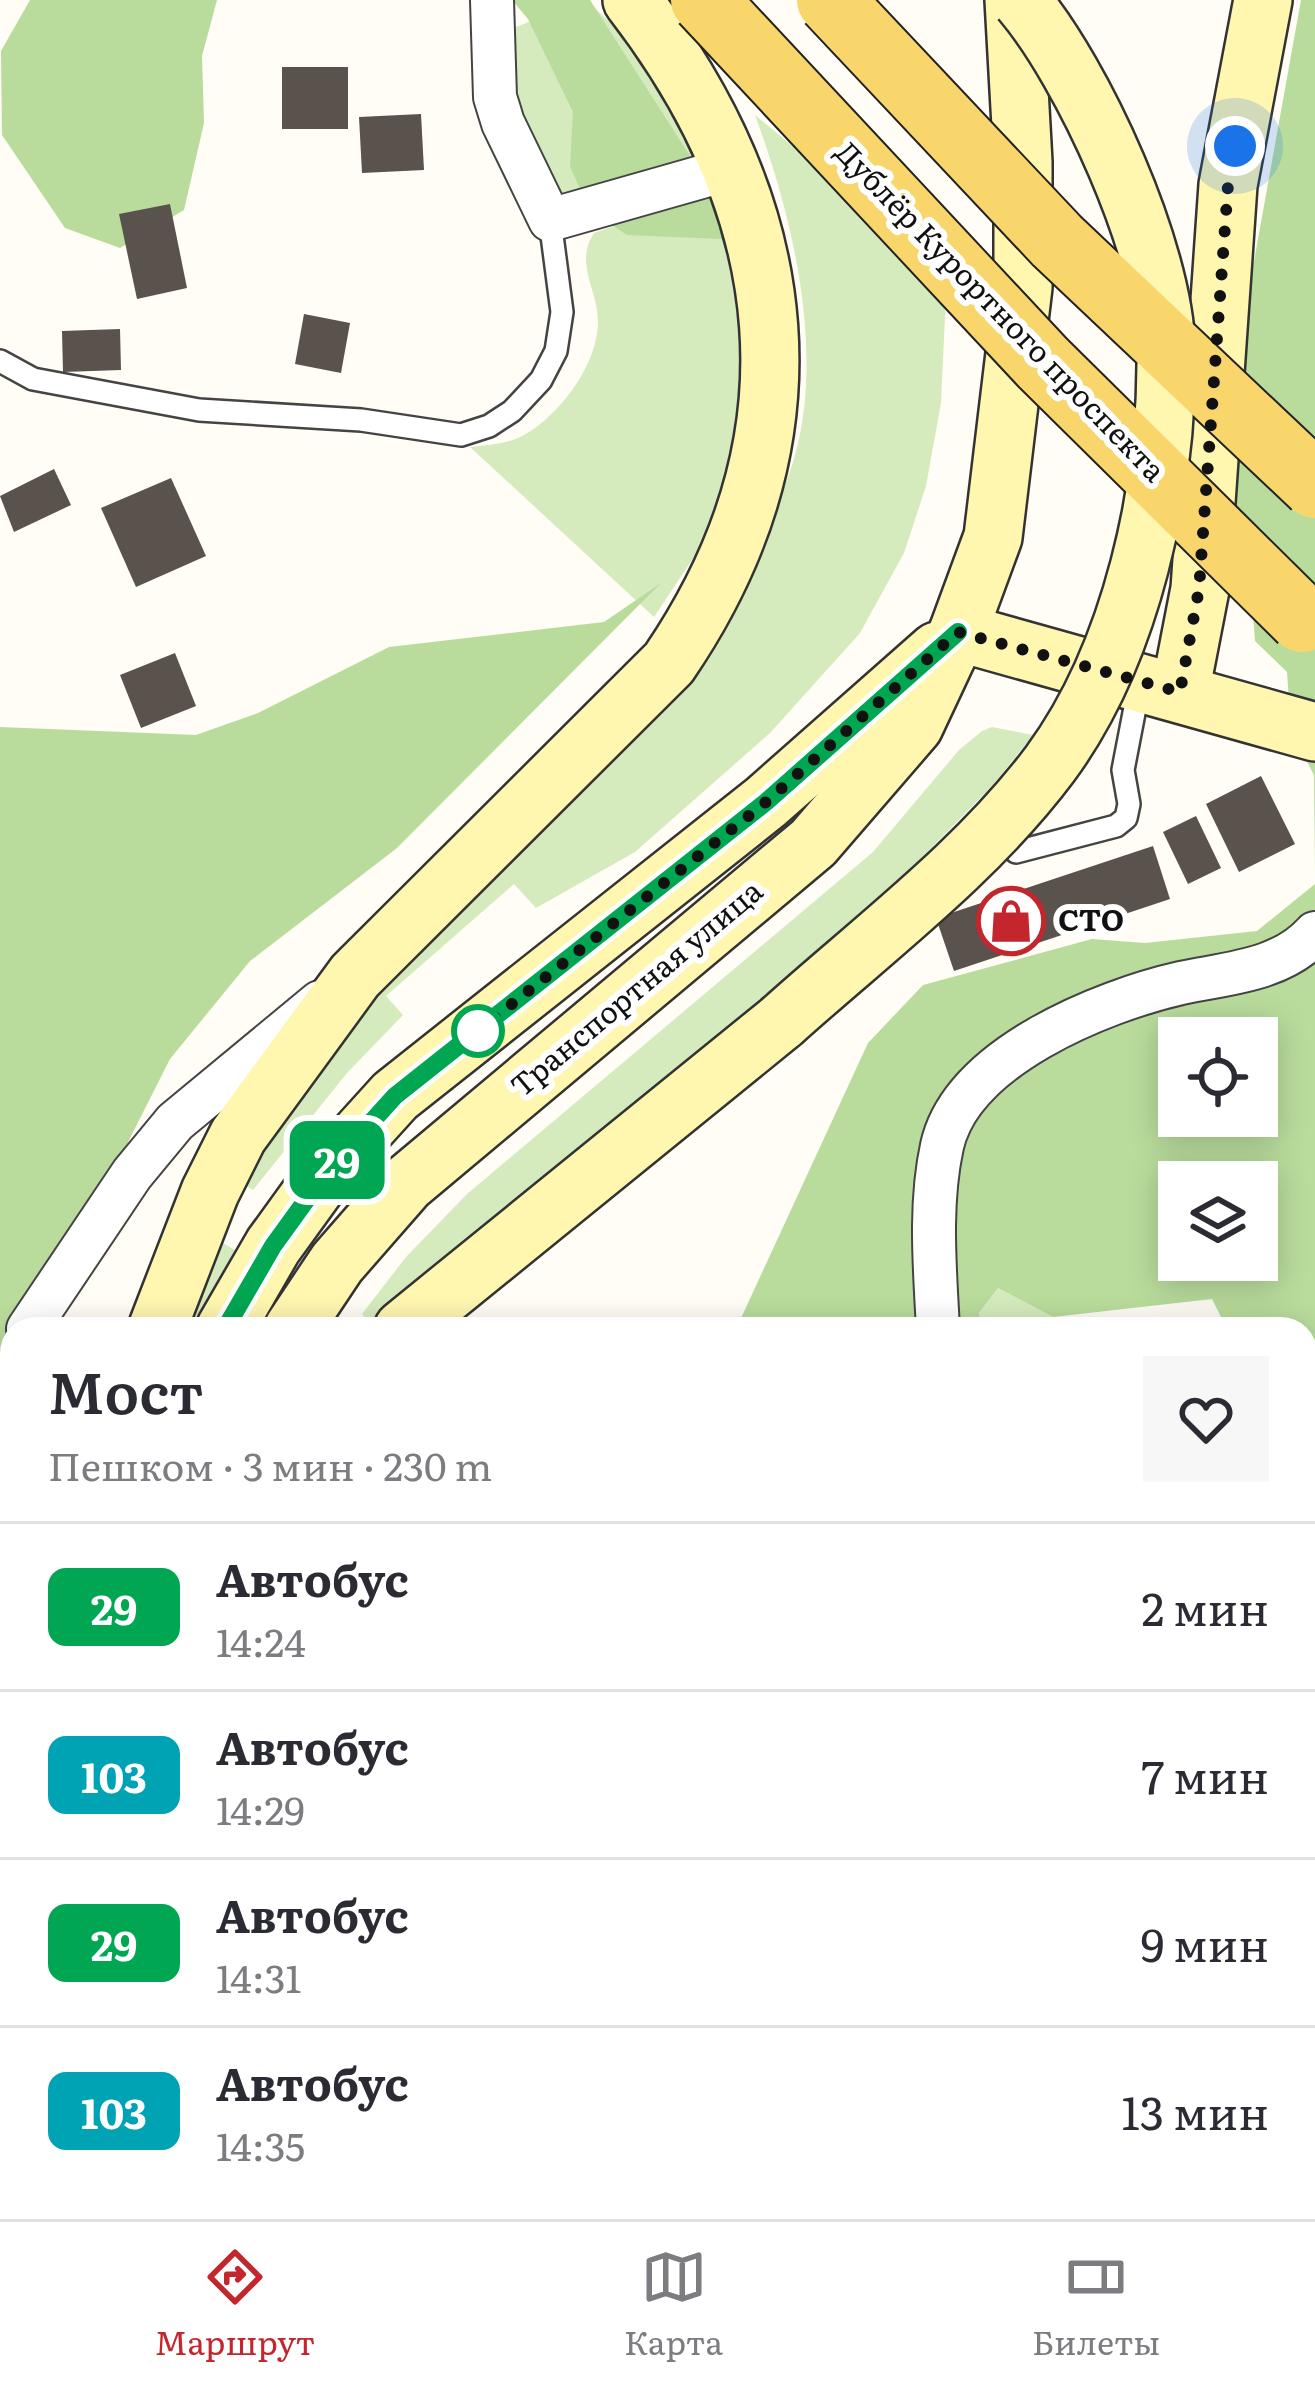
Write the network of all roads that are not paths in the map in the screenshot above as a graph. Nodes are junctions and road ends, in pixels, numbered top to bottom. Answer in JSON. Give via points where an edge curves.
{"nodes":[{"id":1,"x":492,"y":0,"type":"edge"},
{"id":2,"x":632,"y":0,"type":"edge"},
{"id":3,"x":704,"y":0,"type":"edge"},
{"id":4,"x":830,"y":0,"type":"edge"},
{"id":5,"x":1018,"y":0,"type":"edge"},
{"id":6,"x":1263,"y":0,"type":"edge"},
{"id":7,"x":733,"y":169,"type":"junction"},
{"id":8,"x":550,"y":220,"type":"junction"},
{"id":9,"x":0,"y":361,"type":"edge"},
{"id":10,"x":1315,"y":485,"type":"edge"},
{"id":11,"x":1302,"y":619,"type":"dead end"},
{"id":12,"x":958,"y":632,"type":"junction"},
{"id":13,"x":1160,"y":686,"type":"junction"},
{"id":14,"x":1315,"y":733,"type":"edge"},
{"id":15,"x":1016,"y":852,"type":"dead end"},
{"id":16,"x":1315,"y":933,"type":"edge"},
{"id":17,"x":355,"y":976,"type":"junction"},
{"id":18,"x":36,"y":1317,"type":"edge"},
{"id":19,"x":162,"y":1317,"type":"edge"},
{"id":20,"x":232,"y":1317,"type":"edge"},
{"id":21,"x":301,"y":1317,"type":"edge"},
{"id":22,"x":418,"y":1317,"type":"edge"},
{"id":23,"x":938,"y":1317,"type":"edge"}],
"edges":[{"from":1,"to":8,"type":"street","via":[[495,97]]},
{"from":2,"to":7,"type":"main road","via":[[703,103]]},
{"from":3,"to":11,"type":"main road","name":"Дублёр Курортного проспекта","bridge":true,"via":[[1043,363]]},
{"from":4,"to":10,"type":"main road","bridge":true,"via":[[1057,241]]},
{"from":5,"to":12,"type":"main road","name":"Транспортная улица","via":[[1024,287],[994,537]]},
{"from":5,"to":22,"type":"main road","bridge":true,"via":[[1077,77],[1117,170],[1160,301],[1166,347],[1150,522],[1095,687],[1050,763],[971,852],[781,1022]]},
{"from":6,"to":13,"type":"main road","via":[[1228,185],[1199,589]]},
{"from":7,"to":8,"type":"street"},
{"from":7,"to":17,"type":"main road","via":[[765,280],[770,371],[761,468],[703,614],[634,702]]},
{"from":8,"to":9,"type":"lane","via":[[562,311],[556,351],[512,411],[460,435],[199,410],[33,379]]},
{"from":12,"to":13,"type":"main road"},
{"from":12,"to":20,"type":"main road","name":"Транспортная улица","via":[[766,802],[395,1096],[328,1170]]},
{"from":12,"to":21,"type":"main road","name":"Транспортная улица","via":[[914,726],[813,843],[406,1184]]},
{"from":13,"to":14,"type":"main road"},
{"from":13,"to":15,"type":"lane","via":[[1123,770],[1126,818]]},
{"from":16,"to":23,"type":"street","via":[[1281,959],[1118,999],[1037,1037],[981,1082],[942,1142]]},
{"from":17,"to":18,"type":"street","via":[[175,1122]]},
{"from":17,"to":19,"type":"main road","via":[[238,1136]]}]}
